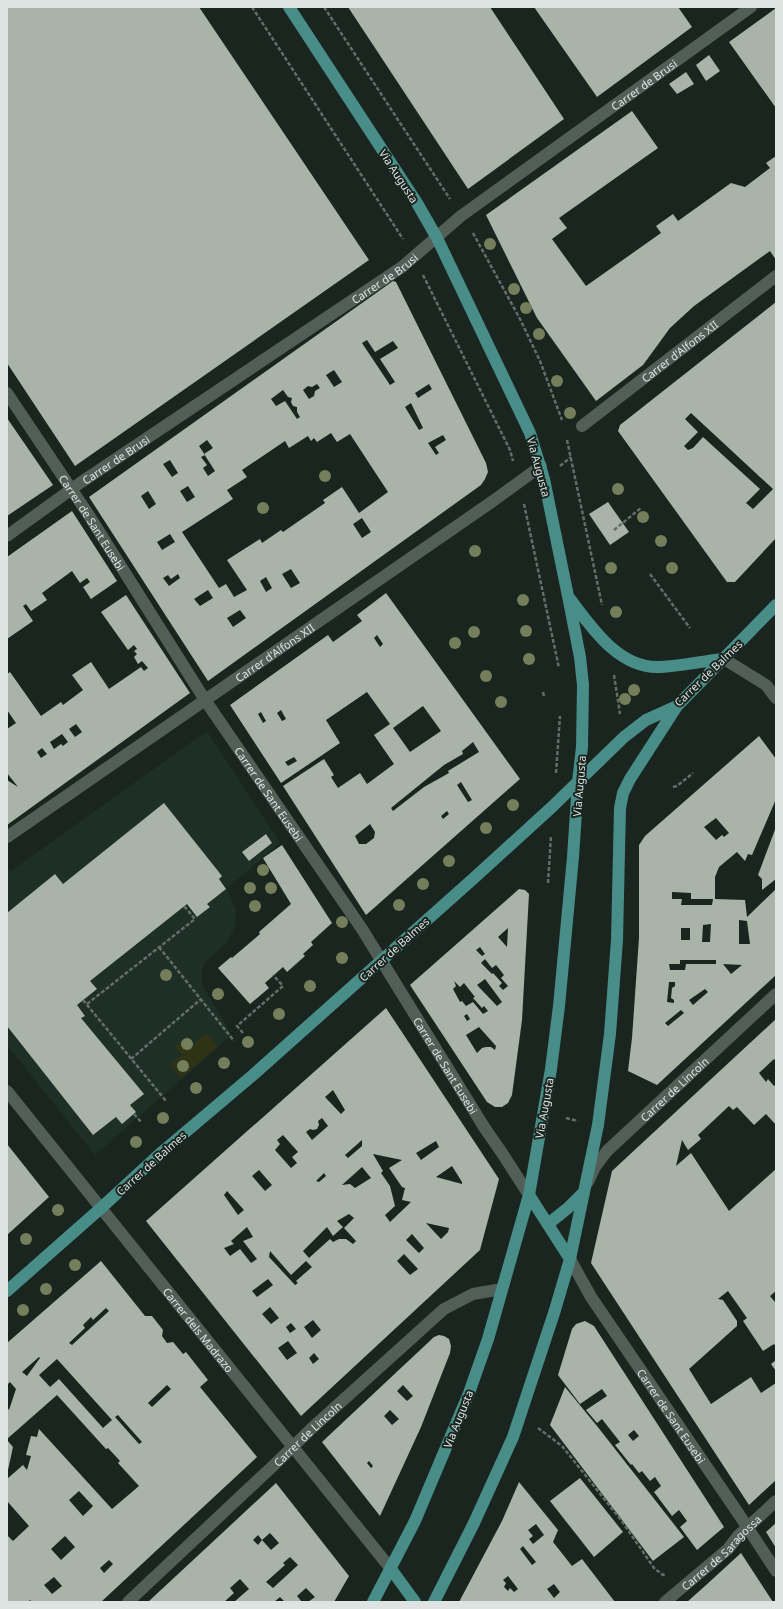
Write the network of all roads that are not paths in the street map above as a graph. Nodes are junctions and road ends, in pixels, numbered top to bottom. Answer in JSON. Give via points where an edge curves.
{"nodes":[{"id":1,"x":289,"y":7,"type":"edge"},
{"id":2,"x":751,"y":7,"type":"edge"},
{"id":3,"x":437,"y":238,"type":"junction"},
{"id":4,"x":776,"y":276,"type":"edge"},
{"id":5,"x":7,"y":393,"type":"edge"},
{"id":6,"x":582,"y":426,"type":"dead end"},
{"id":7,"x":541,"y":466,"type":"junction"},
{"id":8,"x":72,"y":490,"type":"junction"},
{"id":9,"x":7,"y":536,"type":"edge"},
{"id":10,"x":568,"y":596,"type":"junction"},
{"id":11,"x":776,"y":606,"type":"edge"},
{"id":12,"x":724,"y":659,"type":"junction"},
{"id":13,"x":776,"y":698,"type":"edge"},
{"id":14,"x":205,"y":700,"type":"junction"},
{"id":15,"x":677,"y":706,"type":"junction"},
{"id":16,"x":578,"y":782,"type":"junction"},
{"id":17,"x":7,"y":837,"type":"edge"},
{"id":18,"x":382,"y":960,"type":"junction"},
{"id":19,"x":776,"y":995,"type":"edge"},
{"id":20,"x":7,"y":1090,"type":"edge"},
{"id":21,"x":584,"y":1192,"type":"junction"},
{"id":22,"x":529,"y":1195,"type":"junction"},
{"id":23,"x":101,"y":1208,"type":"junction"},
{"id":24,"x":548,"y":1224,"type":"junction"},
{"id":25,"x":570,"y":1259,"type":"junction"},
{"id":26,"x":502,"y":1289,"type":"junction"},
{"id":27,"x":7,"y":1290,"type":"edge"},
{"id":28,"x":293,"y":1447,"type":"junction"},
{"id":29,"x":776,"y":1501,"type":"edge"},
{"id":30,"x":748,"y":1527,"type":"junction"},
{"id":31,"x":391,"y":1569,"type":"junction"},
{"id":32,"x":776,"y":1571,"type":"edge"},
{"id":33,"x":128,"y":1602,"type":"edge"},
{"id":34,"x":373,"y":1602,"type":"edge"},
{"id":35,"x":415,"y":1602,"type":"edge"},
{"id":36,"x":434,"y":1602,"type":"edge"},
{"id":37,"x":665,"y":1602,"type":"edge"}],
"edges":[{"from":1,"to":3,"type":"main road","name":"Via Augusta","via":[[417,203]]},
{"from":2,"to":3,"type":"street","name":"Carrer de Brusi","via":[[461,216]]},
{"from":3,"to":7,"type":"main road","name":"Via Augusta","via":[[530,433]]},
{"from":3,"to":8,"type":"street","name":"Carrer de Brusi","via":[[402,267]]},
{"from":4,"to":6,"type":"street","name":"Carrer d'Alfons XII"},
{"from":5,"to":8,"type":"street","name":"Carrer de Sant Eusebi"},
{"from":7,"to":10,"type":"main road","name":"Via Augusta"},
{"from":7,"to":14,"type":"street","name":"Carrer d'Alfons XII"},
{"from":8,"to":9,"type":"street","name":"Carrer de Brusi"},
{"from":8,"to":14,"type":"street","name":"Carrer de Sant Eusebi"},
{"from":10,"to":12,"type":"main road","via":[[610,647],[629,660],[644,666],[660,667]]},
{"from":10,"to":16,"type":"main road","name":"Via Augusta","via":[[583,685],[582,747]]},
{"from":11,"to":12,"type":"main road","name":"Carrer de Balmes"},
{"from":12,"to":13,"type":"street","via":[[766,685]]},
{"from":12,"to":15,"type":"main road","name":"Carrer de Balmes"},
{"from":14,"to":17,"type":"street","name":"Carrer d'Alfons XII"},
{"from":14,"to":18,"type":"street","name":"Carrer de Sant Eusebi"},
{"from":15,"to":16,"type":"main road","name":"Carrer de Balmes","via":[[646,720],[624,737]]},
{"from":15,"to":21,"type":"main road","via":[[630,779],[623,793],[620,808],[617,940],[610,1034],[598,1125]]},
{"from":16,"to":18,"type":"main road","name":"Carrer de Balmes"},
{"from":16,"to":22,"type":"main road","name":"Via Augusta","via":[[574,857],[551,1069]]},
{"from":18,"to":22,"type":"street","name":"Carrer de Sant Eusebi","via":[[484,1127]]},
{"from":18,"to":23,"type":"main road","name":"Carrer de Balmes"},
{"from":19,"to":21,"type":"street","name":"Carrer de Lincoln","via":[[607,1151],[595,1167]]},
{"from":20,"to":23,"type":"street","name":"Carrer dels Madrazo"},
{"from":21,"to":24,"type":"main road"},
{"from":21,"to":25,"type":"main road"},
{"from":22,"to":24,"type":"main road"},
{"from":22,"to":26,"type":"main road","name":"Via Augusta"},
{"from":23,"to":27,"type":"main road","name":"Carrer de Balmes"},
{"from":23,"to":28,"type":"street","name":"Carrer dels Madrazo"},
{"from":24,"to":25,"type":"main road"},
{"from":25,"to":30,"type":"street","name":"Carrer de Sant Eusebi","via":[[591,1297]]},
{"from":25,"to":36,"type":"main road","via":[[512,1437],[474,1523]]},
{"from":26,"to":28,"type":"street","name":"Carrer de Lincoln","via":[[473,1294],[444,1309]]},
{"from":26,"to":31,"type":"main road","name":"Via Augusta","via":[[469,1393],[415,1521]]},
{"from":28,"to":31,"type":"street","name":"Carrer dels Madrazo"},
{"from":28,"to":33,"type":"street","name":"Carrer de Lincoln"},
{"from":29,"to":30,"type":"street","name":"Carrer de Saragossa"},
{"from":30,"to":32,"type":"street","name":"Carrer de Sant Eusebi"},
{"from":30,"to":37,"type":"street","name":"Carrer de Saragossa","via":[[728,1549]]},
{"from":31,"to":34,"type":"main road","name":"Via Augusta"},
{"from":31,"to":35,"type":"main road"}]}
